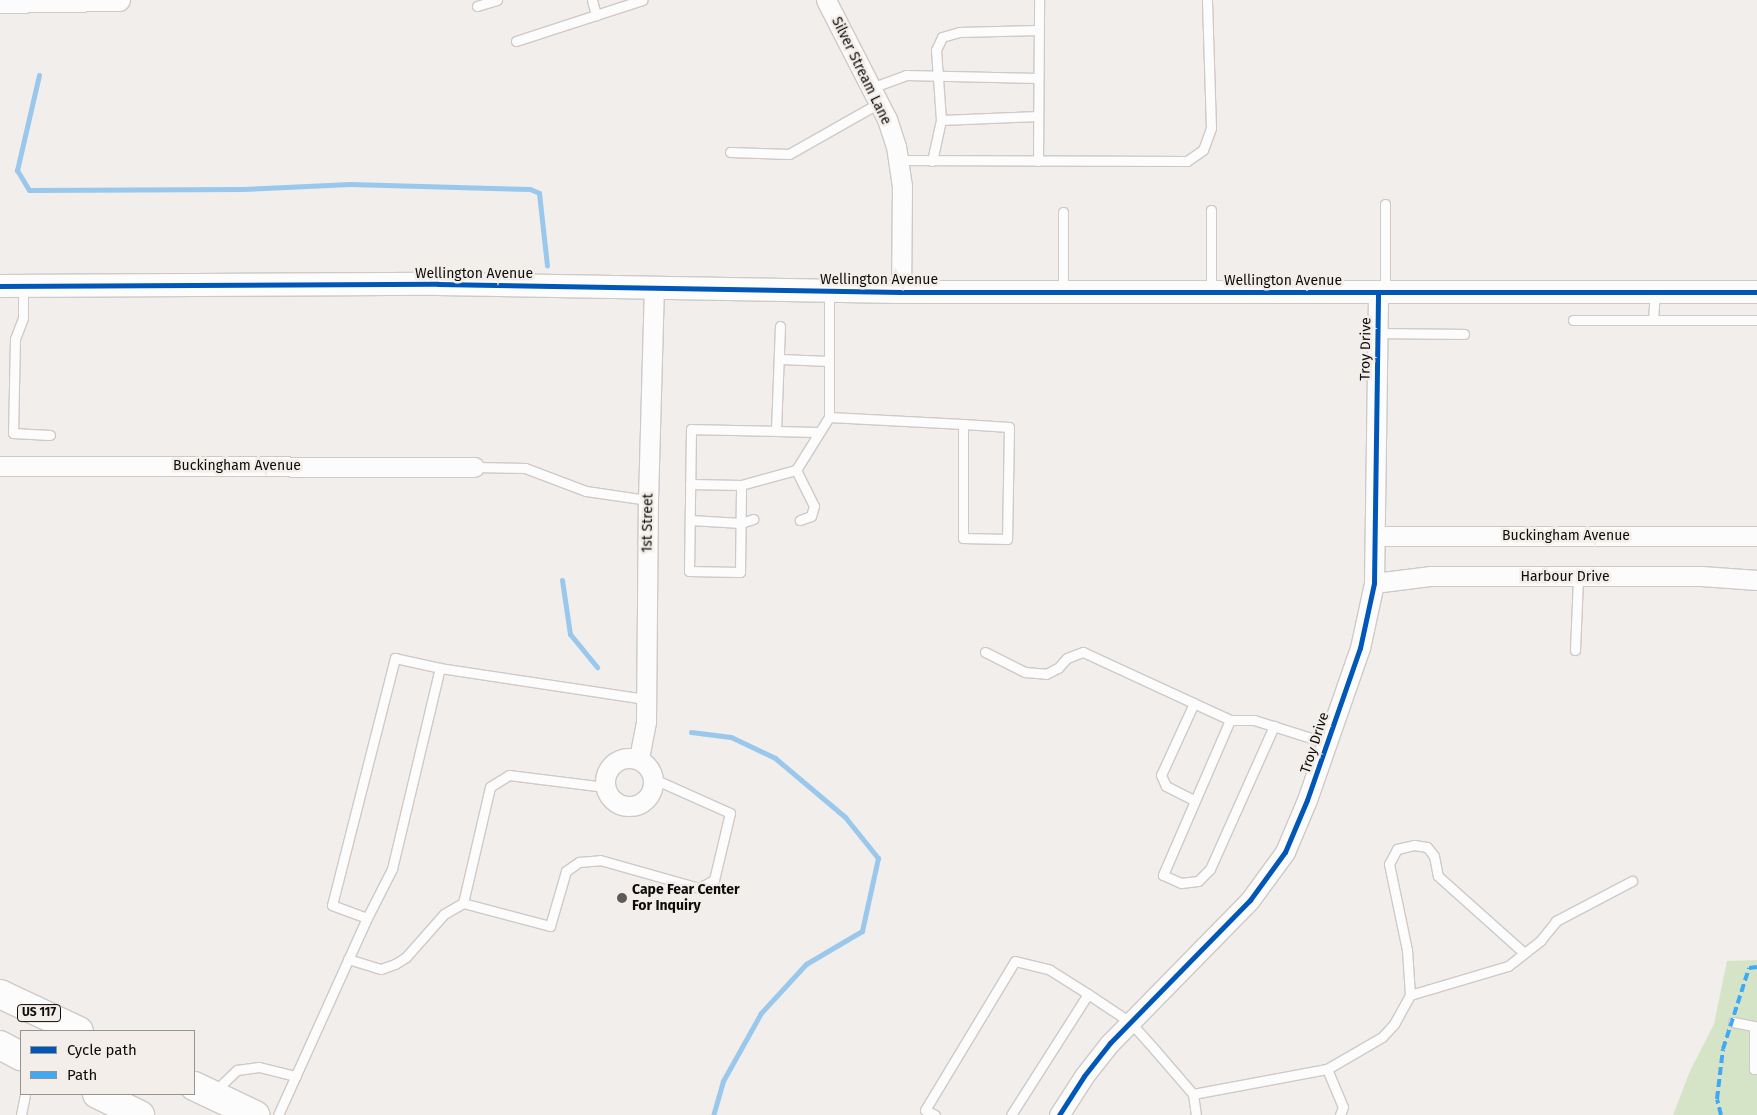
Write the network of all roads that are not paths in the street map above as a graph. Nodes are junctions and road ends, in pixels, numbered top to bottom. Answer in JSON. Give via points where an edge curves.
{"nodes":[{"id":1,"x":119,"y":0,"type":"edge"},
{"id":2,"x":497,"y":0,"type":"edge"},
{"id":3,"x":592,"y":0,"type":"edge"},
{"id":4,"x":642,"y":0,"type":"edge"},
{"id":5,"x":826,"y":0,"type":"edge"},
{"id":6,"x":1039,"y":0,"type":"edge"},
{"id":7,"x":1207,"y":0,"type":"edge"},
{"id":8,"x":0,"y":2,"type":"edge"},
{"id":9,"x":477,"y":6,"type":"dead end"},
{"id":10,"x":596,"y":15,"type":"junction"},
{"id":11,"x":1038,"y":30,"type":"junction"},
{"id":12,"x":516,"y":41,"type":"dead end"},
{"id":13,"x":937,"y":75,"type":"junction"},
{"id":14,"x":1038,"y":78,"type":"junction"},
{"id":15,"x":875,"y":96,"type":"junction"},
{"id":16,"x":1038,"y":116,"type":"junction"},
{"id":17,"x":941,"y":120,"type":"junction"},
{"id":18,"x":730,"y":152,"type":"dead end"},
{"id":19,"x":898,"y":160,"type":"junction"},
{"id":20,"x":1038,"y":161,"type":"junction"},
{"id":21,"x":932,"y":162,"type":"junction"},
{"id":22,"x":1385,"y":204,"type":"dead end"},
{"id":23,"x":1211,"y":210,"type":"dead end"},
{"id":24,"x":1063,"y":212,"type":"dead end"},
{"id":25,"x":0,"y":286,"type":"edge"},
{"id":26,"x":23,"y":286,"type":"junction"},
{"id":27,"x":654,"y":287,"type":"junction"},
{"id":28,"x":829,"y":291,"type":"junction"},
{"id":29,"x":901,"y":292,"type":"junction"},
{"id":30,"x":1063,"y":292,"type":"junction"},
{"id":31,"x":1211,"y":292,"type":"junction"},
{"id":32,"x":1381,"y":292,"type":"junction"},
{"id":33,"x":1655,"y":292,"type":"junction"},
{"id":34,"x":1757,"y":292,"type":"edge"},
{"id":35,"x":1573,"y":320,"type":"dead end"},
{"id":36,"x":1653,"y":320,"type":"junction"},
{"id":37,"x":1757,"y":320,"type":"edge"},
{"id":38,"x":780,"y":326,"type":"dead end"},
{"id":39,"x":1377,"y":333,"type":"junction"},
{"id":40,"x":1464,"y":334,"type":"dead end"},
{"id":41,"x":780,"y":359,"type":"junction"},
{"id":42,"x":829,"y":361,"type":"junction"},
{"id":43,"x":829,"y":417,"type":"junction"},
{"id":44,"x":963,"y":424,"type":"junction"},
{"id":45,"x":776,"y":431,"type":"junction"},
{"id":46,"x":818,"y":432,"type":"junction"},
{"id":47,"x":50,"y":435,"type":"dead end"},
{"id":48,"x":0,"y":466,"type":"edge"},
{"id":49,"x":474,"y":466,"type":"joint"},
{"id":50,"x":796,"y":470,"type":"junction"},
{"id":51,"x":690,"y":484,"type":"junction"},
{"id":52,"x":741,"y":485,"type":"junction"},
{"id":53,"x":648,"y":500,"type":"junction"},
{"id":54,"x":753,"y":519,"type":"dead end"},
{"id":55,"x":690,"y":520,"type":"junction"},
{"id":56,"x":800,"y":520,"type":"dead end"},
{"id":57,"x":741,"y":523,"type":"junction"},
{"id":58,"x":1375,"y":536,"type":"junction"},
{"id":59,"x":1757,"y":536,"type":"edge"},
{"id":60,"x":1578,"y":577,"type":"junction"},
{"id":61,"x":1757,"y":580,"type":"edge"},
{"id":62,"x":1374,"y":583,"type":"junction"},
{"id":63,"x":1575,"y":650,"type":"dead end"},
{"id":64,"x":985,"y":652,"type":"dead end"},
{"id":65,"x":440,"y":668,"type":"junction"},
{"id":66,"x":646,"y":700,"type":"junction"},
{"id":67,"x":1194,"y":703,"type":"junction"},
{"id":68,"x":1230,"y":720,"type":"junction"},
{"id":69,"x":1274,"y":726,"type":"junction"},
{"id":70,"x":1327,"y":744,"type":"junction"},
{"id":71,"x":639,"y":758,"type":"junction"},
{"id":72,"x":654,"y":779,"type":"junction"},
{"id":73,"x":605,"y":787,"type":"junction"},
{"id":74,"x":1194,"y":800,"type":"junction"},
{"id":75,"x":1632,"y":881,"type":"dead end"},
{"id":76,"x":463,"y":903,"type":"junction"},
{"id":77,"x":366,"y":918,"type":"junction"},
{"id":78,"x":1524,"y":953,"type":"junction"},
{"id":79,"x":348,"y":959,"type":"junction"},
{"id":80,"x":0,"y":994,"type":"edge"},
{"id":81,"x":1088,"y":994,"type":"junction"},
{"id":82,"x":1410,"y":995,"type":"junction"},
{"id":83,"x":1130,"y":1022,"type":"junction"},
{"id":84,"x":1732,"y":1022,"type":"dead end"},
{"id":85,"x":77,"y":1030,"type":"edge"},
{"id":86,"x":0,"y":1045,"type":"edge"},
{"id":87,"x":20,"y":1055,"type":"edge"},
{"id":88,"x":1328,"y":1068,"type":"junction"},
{"id":89,"x":1757,"y":1069,"type":"edge"},
{"id":90,"x":296,"y":1076,"type":"junction"},
{"id":91,"x":202,"y":1090,"type":"edge"},
{"id":92,"x":1193,"y":1094,"type":"junction"},
{"id":93,"x":25,"y":1095,"type":"edge"},
{"id":94,"x":99,"y":1095,"type":"edge"},
{"id":95,"x":21,"y":1115,"type":"edge"},
{"id":96,"x":140,"y":1115,"type":"edge"},
{"id":97,"x":255,"y":1115,"type":"edge"},
{"id":98,"x":278,"y":1115,"type":"edge"},
{"id":99,"x":935,"y":1115,"type":"edge"},
{"id":100,"x":1011,"y":1115,"type":"edge"},
{"id":101,"x":1059,"y":1115,"type":"edge"},
{"id":102,"x":1196,"y":1115,"type":"edge"},
{"id":103,"x":1340,"y":1115,"type":"edge"}],
"edges":[{"from":1,"to":8,"type":"street"},
{"from":2,"to":9,"type":"lane"},
{"from":3,"to":10,"type":"lane"},
{"from":4,"to":10,"type":"lane"},
{"from":5,"to":15,"type":"street","name":"Silver Stream Lane"},
{"from":6,"to":11,"type":"lane"},
{"from":7,"to":20,"type":"lane","via":[[1211,128],[1203,150],[1187,161]]},
{"from":10,"to":12,"type":"lane"},
{"from":11,"to":13,"type":"lane","via":[[959,32],[942,36],[936,50]]},
{"from":11,"to":14,"type":"lane"},
{"from":13,"to":14,"type":"lane"},
{"from":13,"to":15,"type":"lane","via":[[906,75]]},
{"from":13,"to":17,"type":"lane"},
{"from":14,"to":16,"type":"lane"},
{"from":15,"to":18,"type":"lane","via":[[789,154]]},
{"from":15,"to":19,"type":"street","name":"Silver Stream Lane"},
{"from":16,"to":17,"type":"lane"},
{"from":16,"to":20,"type":"lane"},
{"from":17,"to":21,"type":"lane"},
{"from":19,"to":21,"type":"lane"},
{"from":19,"to":29,"type":"street","name":"Silver Stream Lane","via":[[902,186]]},
{"from":20,"to":21,"type":"lane"},
{"from":22,"to":32,"type":"lane"},
{"from":23,"to":31,"type":"lane"},
{"from":24,"to":30,"type":"lane"},
{"from":25,"to":26,"type":"street","name":"Wellington Avenue"},
{"from":26,"to":27,"type":"street","name":"Wellington Avenue"},
{"from":26,"to":47,"type":"lane","via":[[23,318],[15,339],[13,433]]},
{"from":27,"to":28,"type":"street","name":"Wellington Avenue"},
{"from":27,"to":53,"type":"street","name":"1st Street"},
{"from":28,"to":29,"type":"street","name":"Wellington Avenue"},
{"from":28,"to":42,"type":"lane"},
{"from":29,"to":30,"type":"street","name":"Wellington Avenue"},
{"from":30,"to":31,"type":"street","name":"Wellington Avenue"},
{"from":31,"to":32,"type":"street","name":"Wellington Avenue"},
{"from":32,"to":33,"type":"street","name":"Wellington Avenue"},
{"from":32,"to":39,"type":"street","name":"Troy Drive"},
{"from":33,"to":34,"type":"street","name":"Wellington Avenue"},
{"from":33,"to":36,"type":"lane"},
{"from":35,"to":36,"type":"lane"},
{"from":36,"to":37,"type":"lane"},
{"from":38,"to":41,"type":"lane"},
{"from":39,"to":40,"type":"lane"},
{"from":39,"to":58,"type":"street","name":"Troy Drive"},
{"from":41,"to":42,"type":"lane"},
{"from":41,"to":45,"type":"lane"},
{"from":42,"to":43,"type":"lane"},
{"from":43,"to":44,"type":"lane"},
{"from":43,"to":46,"type":"lane"},
{"from":44,"to":44,"type":"lane","via":[[1009,426],[1007,539],[963,538]]},
{"from":45,"to":46,"type":"lane"},
{"from":45,"to":51,"type":"lane","via":[[691,429]]},
{"from":46,"to":50,"type":"lane"},
{"from":48,"to":49,"type":"street","name":"Buckingham Avenue"},
{"from":49,"to":53,"type":"lane","via":[[525,468],[586,491]]},
{"from":50,"to":52,"type":"lane"},
{"from":50,"to":56,"type":"lane","via":[[814,506],[811,516]]},
{"from":51,"to":52,"type":"lane"},
{"from":51,"to":55,"type":"lane"},
{"from":52,"to":57,"type":"lane"},
{"from":53,"to":66,"type":"street","name":"1st Street"},
{"from":54,"to":57,"type":"lane"},
{"from":55,"to":57,"type":"lane"},
{"from":55,"to":57,"type":"lane","via":[[689,571],[740,572]]},
{"from":58,"to":59,"type":"street","name":"Buckingham Avenue"},
{"from":58,"to":62,"type":"street","name":"Troy Drive"},
{"from":60,"to":61,"type":"street","name":"Harbour Drive","via":[[1701,576]]},
{"from":60,"to":62,"type":"street","name":"Harbour Drive","via":[[1430,576]]},
{"from":60,"to":63,"type":"lane"},
{"from":62,"to":70,"type":"street","name":"Troy Drive","via":[[1360,648]]},
{"from":64,"to":67,"type":"lane","via":[[1025,672],[1046,674],[1067,658],[1083,652]]},
{"from":65,"to":66,"type":"lane"},
{"from":65,"to":77,"type":"lane","via":[[392,869]]},
{"from":65,"to":77,"type":"lane","via":[[395,658],[332,905]]},
{"from":66,"to":71,"type":"street","name":"1st Street","via":[[646,722]]},
{"from":67,"to":68,"type":"lane"},
{"from":67,"to":74,"type":"lane","via":[[1161,775],[1166,786]]},
{"from":68,"to":69,"type":"lane","via":[[1254,720]]},
{"from":68,"to":74,"type":"lane"},
{"from":69,"to":70,"type":"lane"},
{"from":69,"to":74,"type":"lane","via":[[1210,869],[1198,881],[1181,884],[1163,875]]},
{"from":70,"to":83,"type":"street","name":"Troy Drive","via":[[1298,824],[1270,874],[1224,928]]},
{"from":71,"to":72,"type":"street","via":[[652,771]]},
{"from":71,"to":73,"type":"street","via":[[624,758],[611,766]]},
{"from":72,"to":73,"type":"street","via":[[650,796],[636,805],[612,800]]},
{"from":72,"to":76,"type":"lane","via":[[730,812],[714,880],[699,888],[600,860],[578,862],[566,871],[550,926]]},
{"from":73,"to":76,"type":"lane","via":[[509,775],[490,787]]},
{"from":75,"to":78,"type":"lane","via":[[1568,913]]},
{"from":76,"to":79,"type":"lane","via":[[444,914],[406,957],[394,964],[381,969]]},
{"from":77,"to":79,"type":"lane"},
{"from":78,"to":82,"type":"lane","via":[[1508,966]]},
{"from":78,"to":82,"type":"lane","via":[[1438,876],[1434,856],[1427,847],[1414,845],[1397,849],[1389,864],[1407,950]]},
{"from":79,"to":90,"type":"lane"},
{"from":80,"to":85,"type":"main road","number":"US 117"},
{"from":81,"to":83,"type":"lane"},
{"from":81,"to":99,"type":"lane","via":[[1050,970],[1015,962],[925,1110]]},
{"from":81,"to":100,"type":"lane"},
{"from":82,"to":88,"type":"lane","via":[[1394,1024],[1382,1037]]},
{"from":83,"to":92,"type":"lane"},
{"from":83,"to":101,"type":"street","name":"Troy Drive","via":[[1084,1076]]},
{"from":84,"to":89,"type":"lane","via":[[1754,1026],[1754,1069]]},
{"from":86,"to":87,"type":"main road"},
{"from":88,"to":92,"type":"lane"},
{"from":88,"to":103,"type":"lane","via":[[1343,1107]]},
{"from":90,"to":91,"type":"lane","via":[[259,1066],[237,1070]]},
{"from":90,"to":98,"type":"lane"},
{"from":91,"to":97,"type":"main road"},
{"from":92,"to":102,"type":"lane"},
{"from":93,"to":95,"type":"lane"},
{"from":94,"to":96,"type":"main road"}]}
